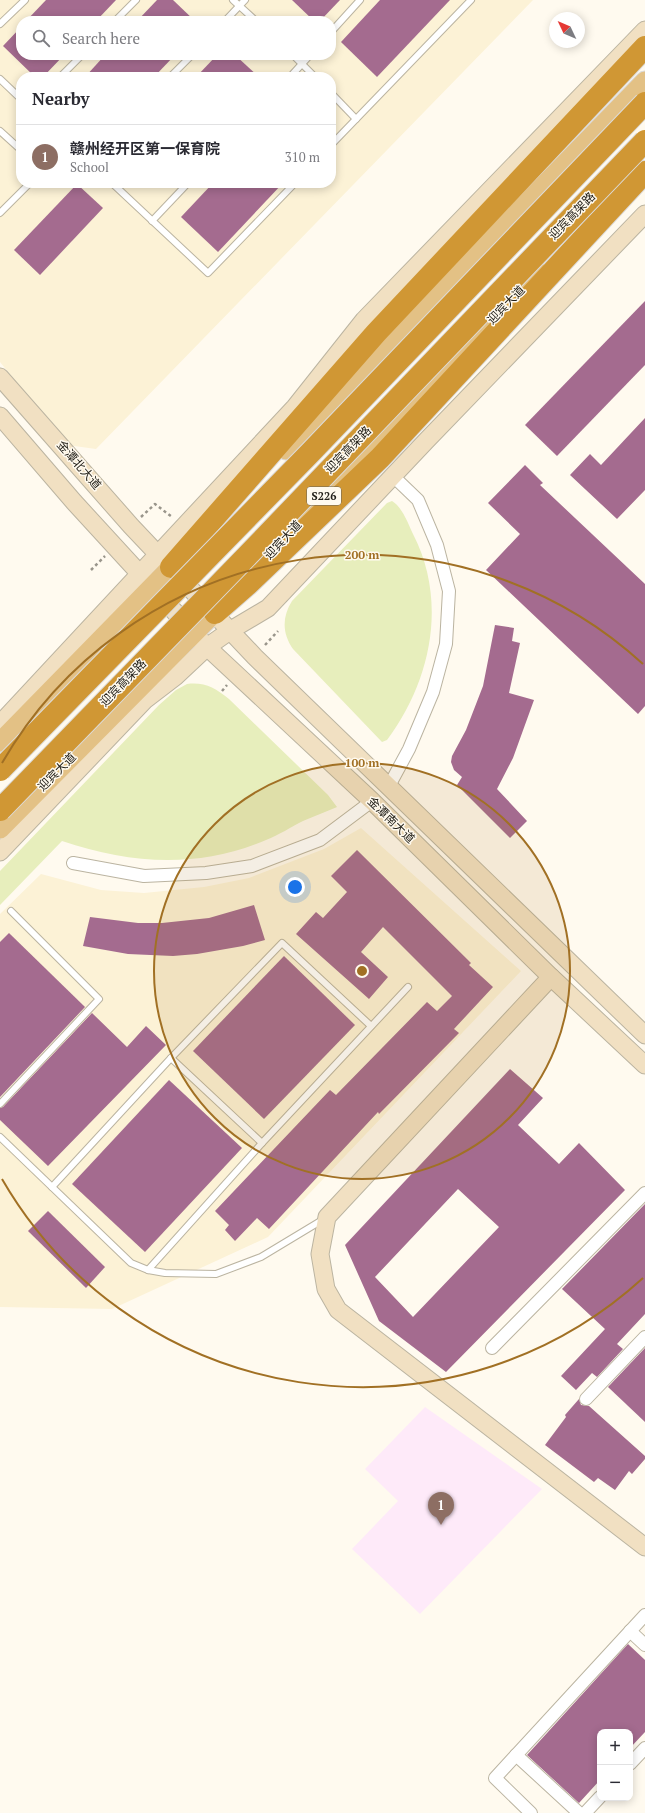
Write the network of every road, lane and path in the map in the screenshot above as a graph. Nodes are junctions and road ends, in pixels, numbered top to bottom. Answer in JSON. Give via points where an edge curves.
{"nodes":[{"id":1,"x":24,"y":0,"type":"edge"},
{"id":2,"x":136,"y":0,"type":"edge"},
{"id":3,"x":233,"y":0,"type":"edge"},
{"id":4,"x":245,"y":0,"type":"edge"},
{"id":5,"x":360,"y":0,"type":"edge"},
{"id":6,"x":471,"y":0,"type":"edge"},
{"id":7,"x":240,"y":6,"type":"junction"},
{"id":8,"x":120,"y":16,"type":"edge"},
{"id":9,"x":230,"y":16,"type":"edge"},
{"id":10,"x":251,"y":16,"type":"edge"},
{"id":11,"x":0,"y":24,"type":"edge"},
{"id":12,"x":336,"y":26,"type":"edge"},
{"id":13,"x":645,"y":30,"type":"edge"},
{"id":14,"x":645,"y":47,"type":"edge"},
{"id":15,"x":77,"y":60,"type":"edge"},
{"id":16,"x":187,"y":60,"type":"edge"},
{"id":17,"x":298,"y":60,"type":"edge"},
{"id":18,"x":306,"y":60,"type":"edge"},
{"id":19,"x":302,"y":64,"type":"junction"},
{"id":20,"x":65,"y":72,"type":"edge"},
{"id":21,"x":175,"y":72,"type":"edge"},
{"id":22,"x":295,"y":72,"type":"edge"},
{"id":23,"x":310,"y":72,"type":"edge"},
{"id":24,"x":0,"y":79,"type":"edge"},
{"id":25,"x":645,"y":81,"type":"edge"},
{"id":26,"x":16,"y":94,"type":"edge"},
{"id":27,"x":336,"y":98,"type":"edge"},
{"id":28,"x":645,"y":103,"type":"edge"},
{"id":29,"x":356,"y":119,"type":"junction"},
{"id":30,"x":0,"y":131,"type":"edge"},
{"id":31,"x":336,"y":140,"type":"edge"},
{"id":32,"x":645,"y":141,"type":"edge"},
{"id":33,"x":16,"y":145,"type":"edge"},
{"id":34,"x":645,"y":160,"type":"edge"},
{"id":35,"x":645,"y":172,"type":"edge"},
{"id":36,"x":25,"y":188,"type":"edge"},
{"id":37,"x":117,"y":188,"type":"edge"},
{"id":38,"x":183,"y":188,"type":"edge"},
{"id":39,"x":289,"y":188,"type":"edge"},
{"id":40,"x":0,"y":213,"type":"edge"},
{"id":41,"x":645,"y":214,"type":"edge"},
{"id":42,"x":152,"y":220,"type":"junction"},
{"id":43,"x":0,"y":377,"type":"edge"},
{"id":44,"x":0,"y":416,"type":"edge"},
{"id":45,"x":393,"y":476,"type":"junction"},
{"id":46,"x":164,"y":560,"type":"junction"},
{"id":47,"x":146,"y":579,"type":"junction"},
{"id":48,"x":214,"y":613,"type":"junction"},
{"id":49,"x":231,"y":630,"type":"junction"},
{"id":50,"x":194,"y":632,"type":"junction"},
{"id":51,"x":207,"y":647,"type":"junction"},
{"id":52,"x":0,"y":724,"type":"edge"},
{"id":53,"x":0,"y":742,"type":"edge"},
{"id":54,"x":0,"y":770,"type":"edge"},
{"id":55,"x":388,"y":786,"type":"junction"},
{"id":56,"x":372,"y":801,"type":"junction"},
{"id":57,"x":0,"y":810,"type":"edge"},
{"id":58,"x":0,"y":829,"type":"edge"},
{"id":59,"x":0,"y":852,"type":"edge"},
{"id":60,"x":73,"y":863,"type":"dead end"},
{"id":61,"x":11,"y":911,"type":"dead end"},
{"id":62,"x":551,"y":977,"type":"junction"},
{"id":63,"x":408,"y":987,"type":"dead end"},
{"id":64,"x":371,"y":1026,"type":"junction"},
{"id":65,"x":645,"y":1035,"type":"edge"},
{"id":66,"x":171,"y":1058,"type":"junction"},
{"id":67,"x":645,"y":1065,"type":"edge"},
{"id":68,"x":0,"y":1104,"type":"edge"},
{"id":69,"x":0,"y":1137,"type":"edge"},
{"id":70,"x":262,"y":1143,"type":"junction"},
{"id":71,"x":52,"y":1187,"type":"junction"},
{"id":72,"x":645,"y":1193,"type":"edge"},
{"id":73,"x":327,"y":1217,"type":"junction"},
{"id":74,"x":148,"y":1270,"type":"junction"},
{"id":75,"x":645,"y":1336,"type":"edge"},
{"id":76,"x":492,"y":1348,"type":"dead end"},
{"id":77,"x":586,"y":1399,"type":"dead end"},
{"id":78,"x":645,"y":1547,"type":"edge"},
{"id":79,"x":645,"y":1615,"type":"edge"},
{"id":80,"x":630,"y":1631,"type":"junction"},
{"id":81,"x":645,"y":1645,"type":"edge"},
{"id":82,"x":645,"y":1748,"type":"edge"},
{"id":83,"x":516,"y":1755,"type":"junction"},
{"id":84,"x":633,"y":1761,"type":"edge"},
{"id":85,"x":597,"y":1800,"type":"edge"},
{"id":86,"x":531,"y":1813,"type":"edge"},
{"id":87,"x":579,"y":1813,"type":"edge"},
{"id":88,"x":585,"y":1813,"type":"edge"}],
"edges":[{"from":1,"to":11,"type":"lane"},
{"from":2,"to":8,"type":"lane"},
{"from":3,"to":7,"type":"lane"},
{"from":4,"to":7,"type":"lane"},
{"from":5,"to":12,"type":"lane"},
{"from":6,"to":29,"type":"lane"},
{"from":7,"to":9,"type":"lane"},
{"from":7,"to":10,"type":"lane"},
{"from":13,"to":46,"type":"street","via":[[364,320],[295,407]]},
{"from":14,"to":46,"type":"highway"},
{"from":15,"to":20,"type":"lane"},
{"from":16,"to":21,"type":"lane"},
{"from":17,"to":19,"type":"lane"},
{"from":18,"to":19,"type":"lane"},
{"from":19,"to":22,"type":"lane"},
{"from":19,"to":23,"type":"lane"},
{"from":24,"to":26,"type":"lane"},
{"from":25,"to":46,"type":"main road"},
{"from":27,"to":29,"type":"lane"},
{"from":28,"to":54,"type":"highway","bridge":true,"via":[[310,453]]},
{"from":29,"to":31,"type":"lane"},
{"from":30,"to":33,"type":"lane"},
{"from":32,"to":57,"type":"highway","name":"迎宾高架路","bridge":true},
{"from":34,"to":48,"type":"main road","name":"迎宾大道","number":"S226"},
{"from":35,"to":48,"type":"highway","via":[[380,458],[247,585]]},
{"from":36,"to":40,"type":"lane"},
{"from":37,"to":42,"type":"lane"},
{"from":38,"to":42,"type":"lane"},
{"from":39,"to":42,"type":"lane","via":[[208,273]]},
{"from":41,"to":45,"type":"street"},
{"from":43,"to":46,"type":"street","name":"金潭北大道"},
{"from":44,"to":47,"type":"street","via":[[74,502]]},
{"from":45,"to":49,"type":"street","via":[[268,608]]},
{"from":45,"to":55,"type":"street","via":[[418,500],[437,545],[449,591],[446,644],[433,692],[409,748]]},
{"from":46,"to":47,"type":"main road"},
{"from":46,"to":48,"type":"street","name":"金潭南大道"},
{"from":47,"to":50,"type":"street","name":"金潭南大道"},
{"from":47,"to":52,"type":"street","via":[[54,667]]},
{"from":47,"to":53,"type":"main road","via":[[116,626]]},
{"from":48,"to":49,"type":"street","name":"金潭南大道"},
{"from":48,"to":50,"type":"main road","name":"迎宾大道","number":"S226"},
{"from":49,"to":51,"type":"street"},
{"from":49,"to":55,"type":"street","name":"金潭南大道","via":[[255,657]]},
{"from":50,"to":51,"type":"street","name":"金潭南大道"},
{"from":50,"to":58,"type":"main road","name":"迎宾大道","number":"S226"},
{"from":51,"to":56,"type":"street","name":"金潭南大道"},
{"from":51,"to":59,"type":"street","via":[[175,677],[145,700]]},
{"from":55,"to":65,"type":"street","name":"金潭南大道"},
{"from":56,"to":60,"type":"street","via":[[320,840],[252,866],[206,873],[144,876]]},
{"from":56,"to":62,"type":"street","name":"金潭南大道"},
{"from":61,"to":68,"type":"lane","via":[[99,999]]},
{"from":62,"to":67,"type":"street","name":"金潭南大道"},
{"from":62,"to":73,"type":"street"},
{"from":63,"to":64,"type":"lane"},
{"from":64,"to":66,"type":"lane","via":[[282,943]]},
{"from":64,"to":70,"type":"lane"},
{"from":66,"to":70,"type":"lane"},
{"from":66,"to":71,"type":"lane"},
{"from":69,"to":71,"type":"lane"},
{"from":70,"to":74,"type":"lane"},
{"from":71,"to":74,"type":"lane","via":[[131,1263]]},
{"from":72,"to":76,"type":"street"},
{"from":73,"to":74,"type":"lane","via":[[261,1257],[216,1274],[164,1273]]},
{"from":73,"to":78,"type":"street","via":[[320,1254],[326,1289],[338,1310]]},
{"from":75,"to":77,"type":"street"},
{"from":79,"to":80,"type":"street"},
{"from":80,"to":81,"type":"street"},
{"from":80,"to":83,"type":"street"},
{"from":82,"to":84,"type":"street"},
{"from":83,"to":86,"type":"street","via":[[495,1778]]},
{"from":83,"to":87,"type":"street"},
{"from":85,"to":88,"type":"street"}]}
